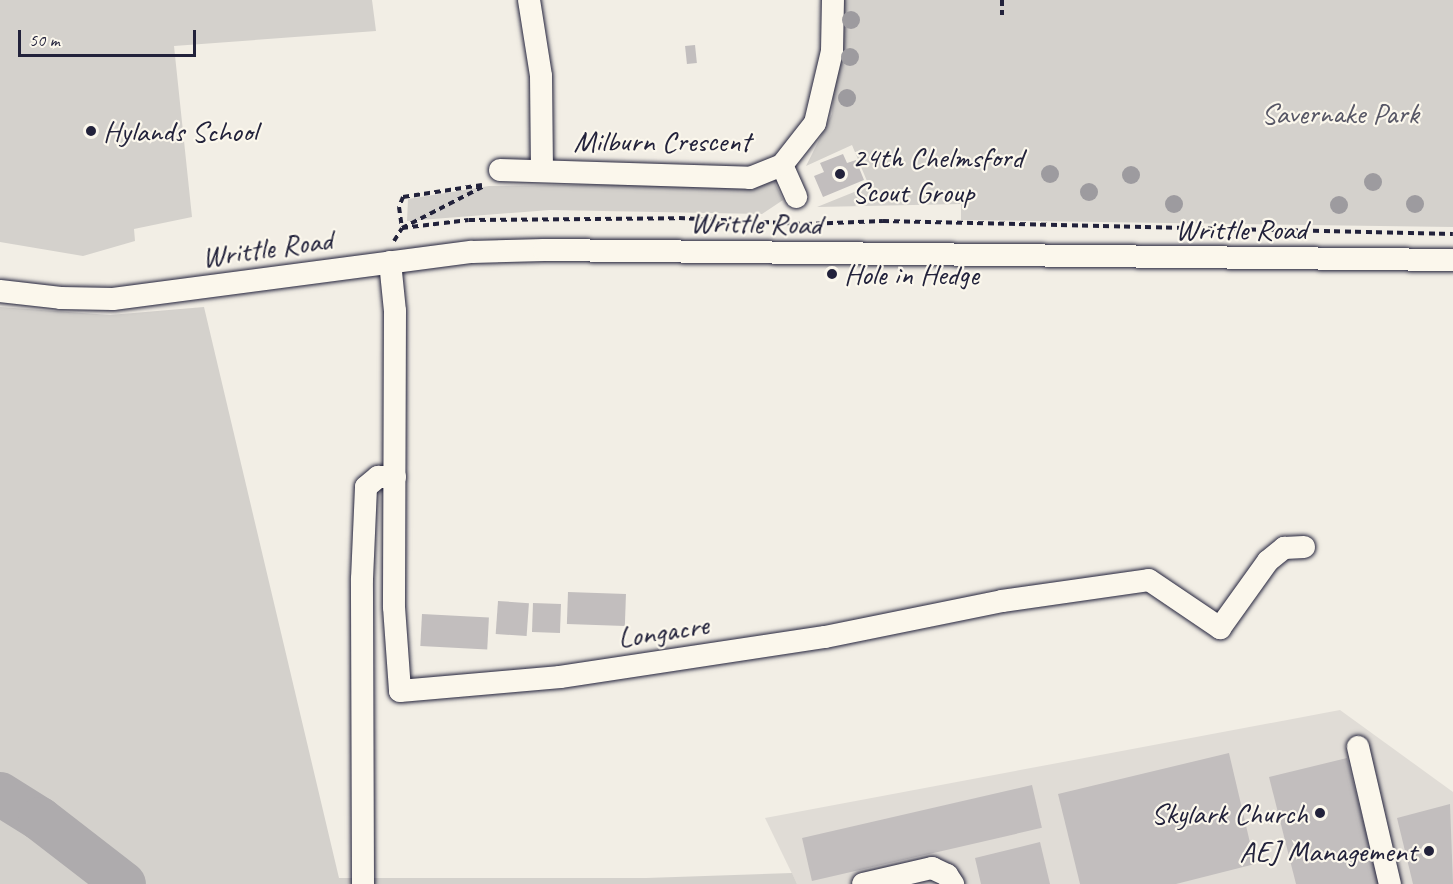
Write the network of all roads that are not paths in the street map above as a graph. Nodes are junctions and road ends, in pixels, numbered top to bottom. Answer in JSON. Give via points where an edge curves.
{"nodes":[{"id":1,"x":529,"y":0,"type":"edge"},
{"id":2,"x":833,"y":0,"type":"edge"},
{"id":3,"x":782,"y":165,"type":"junction"},
{"id":4,"x":542,"y":170,"type":"junction"},
{"id":5,"x":493,"y":177,"type":"road end"},
{"id":6,"x":796,"y":197,"type":"road end"},
{"id":7,"x":1453,"y":260,"type":"edge"},
{"id":8,"x":390,"y":262,"type":"junction"},
{"id":9,"x":0,"y":291,"type":"edge"},
{"id":10,"x":395,"y":477,"type":"junction"},
{"id":11,"x":1304,"y":547,"type":"dead end"},
{"id":12,"x":1358,"y":747,"type":"dead end"},
{"id":13,"x":363,"y":884,"type":"edge"},
{"id":14,"x":864,"y":884,"type":"edge"},
{"id":15,"x":953,"y":884,"type":"edge"},
{"id":16,"x":1390,"y":884,"type":"edge"}],
"edges":[{"from":1,"to":4,"type":"street","name":"Milburn Crescent","via":[[541,76]]},
{"from":2,"to":3,"type":"street","name":"Milburn Crescent","via":[[832,51],[815,123]]},
{"from":3,"to":4,"type":"street","name":"Milburn Crescent","via":[[750,178]]},
{"from":3,"to":6,"type":"street"},
{"from":4,"to":5,"type":"street","name":"Milburn Crescent"},
{"from":7,"to":8,"type":"street","name":"Writtle Road","via":[[544,250],[472,252]]},
{"from":8,"to":9,"type":"street","name":"Writtle Road","via":[[125,297],[61,298]]},
{"from":8,"to":10,"type":"street","name":"Longacre","via":[[396,321]]},
{"from":10,"to":11,"type":"street","name":"Longacre","via":[[394,607],[400,691],[560,677],[825,637],[1002,601],[1149,580],[1220,628],[1268,561],[1284,548]]},
{"from":10,"to":13,"type":"street","via":[[378,477],[366,487],[362,579]]},
{"from":12,"to":16,"type":"street"},
{"from":14,"to":15,"type":"street","via":[[932,868],[947,874]]}]}
